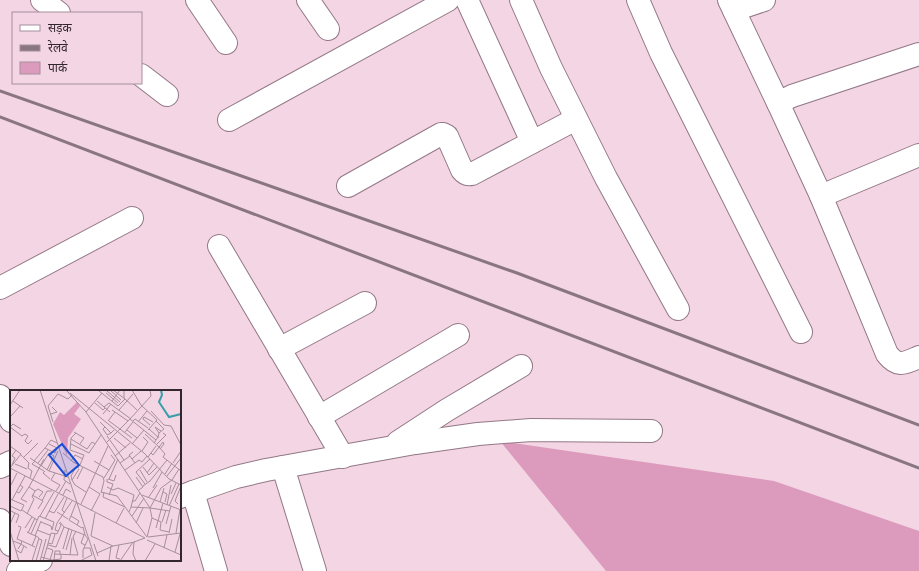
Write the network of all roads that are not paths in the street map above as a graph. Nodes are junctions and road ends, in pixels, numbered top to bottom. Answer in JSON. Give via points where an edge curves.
{"nodes":[{"id":1,"x":42,"y":0,"type":"edge"},
{"id":2,"x":197,"y":0,"type":"edge"},
{"id":3,"x":308,"y":0,"type":"edge"},
{"id":4,"x":448,"y":0,"type":"edge"},
{"id":5,"x":467,"y":0,"type":"edge"},
{"id":6,"x":521,"y":0,"type":"edge"},
{"id":7,"x":638,"y":0,"type":"edge"},
{"id":8,"x":764,"y":0,"type":"edge"},
{"id":9,"x":732,"y":5,"type":"edge"},
{"id":10,"x":58,"y":12,"type":"edge"},
{"id":11,"x":328,"y":29,"type":"dead end"},
{"id":12,"x":226,"y":43,"type":"dead end"},
{"id":13,"x":919,"y":54,"type":"edge"},
{"id":14,"x":142,"y":76,"type":"edge"},
{"id":15,"x":167,"y":95,"type":"dead end"},
{"id":16,"x":778,"y":103,"type":"junction"},
{"id":17,"x":576,"y":119,"type":"junction"},
{"id":18,"x":229,"y":120,"type":"dead end"},
{"id":19,"x":532,"y":142,"type":"junction"},
{"id":20,"x":919,"y":155,"type":"edge"},
{"id":21,"x":348,"y":186,"type":"dead end"},
{"id":22,"x":821,"y":196,"type":"junction"},
{"id":23,"x":132,"y":218,"type":"dead end"},
{"id":24,"x":219,"y":246,"type":"dead end"},
{"id":25,"x":0,"y":288,"type":"edge"},
{"id":26,"x":365,"y":303,"type":"dead end"},
{"id":27,"x":678,"y":309,"type":"dead end"},
{"id":28,"x":801,"y":332,"type":"dead end"},
{"id":29,"x":458,"y":335,"type":"dead end"},
{"id":30,"x":279,"y":349,"type":"junction"},
{"id":31,"x":919,"y":357,"type":"edge"},
{"id":32,"x":521,"y":366,"type":"dead end"},
{"id":33,"x":0,"y":396,"type":"edge"},
{"id":34,"x":319,"y":417,"type":"junction"},
{"id":35,"x":10,"y":419,"type":"edge"},
{"id":36,"x":651,"y":431,"type":"dead end"},
{"id":37,"x":389,"y":448,"type":"junction"},
{"id":38,"x":342,"y":457,"type":"junction"},
{"id":39,"x":10,"y":462,"type":"edge"},
{"id":40,"x":0,"y":467,"type":"edge"},
{"id":41,"x":283,"y":467,"type":"junction"},
{"id":42,"x":186,"y":495,"type":"edge"},
{"id":43,"x":0,"y":520,"type":"edge"},
{"id":44,"x":10,"y":543,"type":"edge"},
{"id":45,"x":38,"y":561,"type":"edge"},
{"id":46,"x":19,"y":567,"type":"edge"},
{"id":47,"x":216,"y":571,"type":"edge"},
{"id":48,"x":315,"y":571,"type":"edge"}],
"edges":[{"from":1,"to":10,"type":"street"},
{"from":2,"to":12,"type":"street"},
{"from":3,"to":11,"type":"street"},
{"from":4,"to":18,"type":"street"},
{"from":5,"to":19,"type":"street"},
{"from":6,"to":17,"type":"street"},
{"from":7,"to":28,"type":"street","via":[[661,54]]},
{"from":8,"to":9,"type":"street"},
{"from":9,"to":16,"type":"street"},
{"from":13,"to":16,"type":"street","via":[[792,96]]},
{"from":14,"to":15,"type":"street"},
{"from":16,"to":22,"type":"street"},
{"from":17,"to":19,"type":"street"},
{"from":17,"to":27,"type":"street"},
{"from":19,"to":21,"type":"street","via":[[469,175],[462,170],[447,136],[443,134]]},
{"from":20,"to":22,"type":"street"},
{"from":22,"to":31,"type":"street","via":[[887,354],[898,363],[906,363]]},
{"from":23,"to":25,"type":"street"},
{"from":24,"to":30,"type":"street"},
{"from":26,"to":30,"type":"street"},
{"from":29,"to":34,"type":"street"},
{"from":30,"to":34,"type":"street"},
{"from":32,"to":37,"type":"street"},
{"from":33,"to":35,"type":"street"},
{"from":34,"to":38,"type":"street"},
{"from":36,"to":37,"type":"street","via":[[523,430],[478,434]]},
{"from":37,"to":38,"type":"street"},
{"from":38,"to":41,"type":"street"},
{"from":39,"to":40,"type":"street"},
{"from":41,"to":42,"type":"street","via":[[236,477]]},
{"from":41,"to":48,"type":"street"},
{"from":42,"to":47,"type":"street"},
{"from":43,"to":44,"type":"street"},
{"from":45,"to":46,"type":"street"}]}
